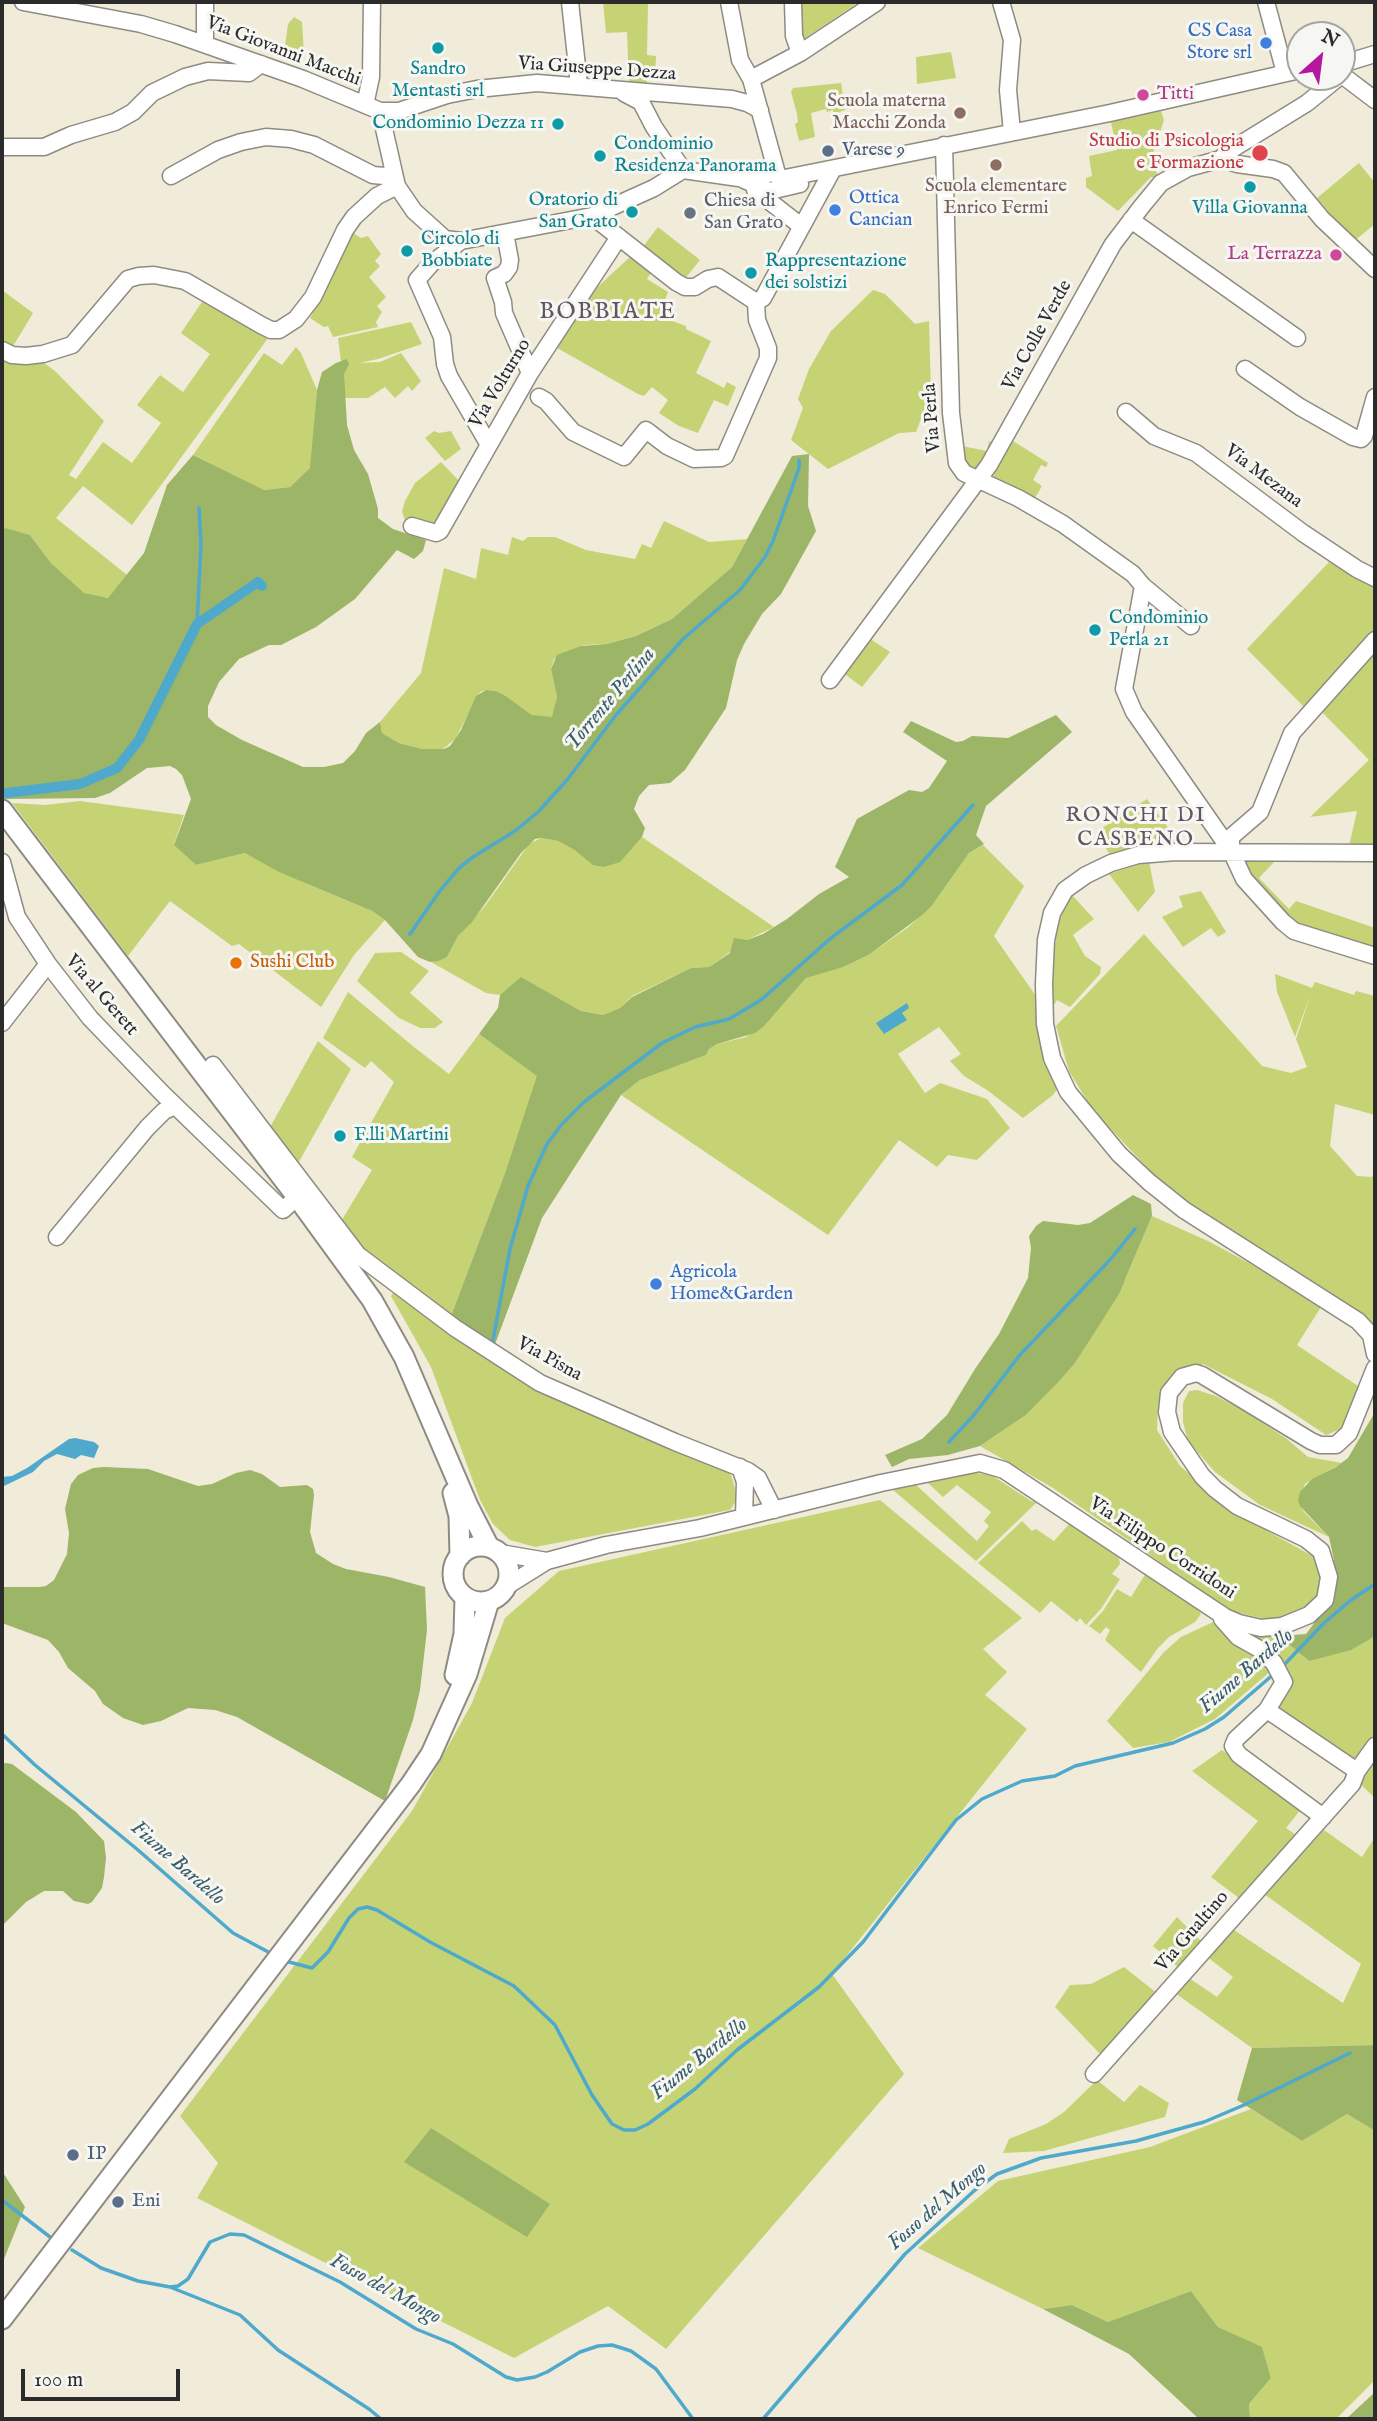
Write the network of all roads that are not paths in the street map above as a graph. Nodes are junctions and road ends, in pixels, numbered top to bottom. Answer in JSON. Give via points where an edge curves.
{"nodes":[{"id":1,"x":23,"y":2,"type":"edge"},
{"id":2,"x":71,"y":2,"type":"edge"},
{"id":3,"x":205,"y":2,"type":"edge"},
{"id":4,"x":372,"y":2,"type":"edge"},
{"id":5,"x":570,"y":2,"type":"edge"},
{"id":6,"x":729,"y":2,"type":"edge"},
{"id":7,"x":793,"y":2,"type":"edge"},
{"id":8,"x":877,"y":2,"type":"edge"},
{"id":9,"x":1000,"y":2,"type":"edge"},
{"id":10,"x":1266,"y":2,"type":"edge"},
{"id":11,"x":98,"y":15,"type":"junction"},
{"id":12,"x":205,"y":44,"type":"junction"},
{"id":13,"x":800,"y":53,"type":"junction"},
{"id":14,"x":1375,"y":54,"type":"edge"},
{"id":15,"x":1286,"y":55,"type":"edge"},
{"id":16,"x":1356,"y":60,"type":"edge"},
{"id":17,"x":261,"y":64,"type":"junction"},
{"id":18,"x":1286,"y":72,"type":"edge"},
{"id":19,"x":751,"y":79,"type":"junction"},
{"id":20,"x":579,"y":85,"type":"junction"},
{"id":21,"x":1356,"y":85,"type":"edge"},
{"id":22,"x":615,"y":90,"type":"junction"},
{"id":23,"x":1321,"y":91,"type":"edge"},
{"id":24,"x":679,"y":96,"type":"junction"},
{"id":25,"x":1375,"y":100,"type":"edge"},
{"id":26,"x":740,"y":101,"type":"junction"},
{"id":27,"x":365,"y":105,"type":"junction"},
{"id":28,"x":760,"y":110,"type":"junction"},
{"id":29,"x":380,"y":111,"type":"junction"},
{"id":30,"x":654,"y":127,"type":"junction"},
{"id":31,"x":1012,"y":132,"type":"junction"},
{"id":32,"x":944,"y":145,"type":"junction"},
{"id":33,"x":2,"y":147,"type":"edge"},
{"id":34,"x":1221,"y":159,"type":"junction"},
{"id":35,"x":833,"y":169,"type":"junction"},
{"id":36,"x":683,"y":170,"type":"junction"},
{"id":37,"x":776,"y":172,"type":"junction"},
{"id":38,"x":171,"y":176,"type":"dead end"},
{"id":39,"x":739,"y":178,"type":"junction"},
{"id":40,"x":391,"y":184,"type":"junction"},
{"id":41,"x":592,"y":216,"type":"junction"},
{"id":42,"x":1131,"y":220,"type":"junction"},
{"id":43,"x":801,"y":226,"type":"junction"},
{"id":44,"x":505,"y":233,"type":"junction"},
{"id":45,"x":619,"y":237,"type":"junction"},
{"id":46,"x":461,"y":241,"type":"junction"},
{"id":47,"x":1375,"y":269,"type":"edge"},
{"id":48,"x":756,"y":302,"type":"junction"},
{"id":49,"x":1297,"y":338,"type":"dead end"},
{"id":50,"x":2,"y":351,"type":"edge"},
{"id":51,"x":1245,"y":369,"type":"dead end"},
{"id":52,"x":532,"y":388,"type":"junction"},
{"id":53,"x":1375,"y":397,"type":"edge"},
{"id":54,"x":1126,"y":412,"type":"dead end"},
{"id":55,"x":489,"y":444,"type":"junction"},
{"id":56,"x":978,"y":481,"type":"junction"},
{"id":57,"x":412,"y":526,"type":"dead end"},
{"id":58,"x":1375,"y":578,"type":"edge"},
{"id":59,"x":1143,"y":586,"type":"junction"},
{"id":60,"x":1191,"y":626,"type":"dead end"},
{"id":61,"x":1375,"y":640,"type":"edge"},
{"id":62,"x":830,"y":680,"type":"dead end"},
{"id":63,"x":2,"y":810,"type":"edge"},
{"id":64,"x":1231,"y":851,"type":"junction"},
{"id":65,"x":1375,"y":853,"type":"edge"},
{"id":66,"x":2,"y":862,"type":"edge"},
{"id":67,"x":1375,"y":956,"type":"edge"},
{"id":68,"x":48,"y":964,"type":"junction"},
{"id":69,"x":2,"y":1023,"type":"edge"},
{"id":70,"x":213,"y":1065,"type":"dead end"},
{"id":71,"x":175,"y":1106,"type":"junction"},
{"id":72,"x":290,"y":1203,"type":"junction"},
{"id":73,"x":57,"y":1237,"type":"dead end"},
{"id":74,"x":1375,"y":1354,"type":"edge"},
{"id":75,"x":1375,"y":1368,"type":"edge"},
{"id":76,"x":434,"y":1425,"type":"junction"},
{"id":77,"x":740,"y":1467,"type":"junction"},
{"id":78,"x":774,"y":1510,"type":"junction"},
{"id":79,"x":744,"y":1517,"type":"junction"},
{"id":80,"x":494,"y":1550,"type":"junction"},
{"id":81,"x":460,"y":1556,"type":"junction"},
{"id":82,"x":547,"y":1561,"type":"junction"},
{"id":83,"x":507,"y":1586,"type":"junction"},
{"id":84,"x":465,"y":1597,"type":"junction"},
{"id":85,"x":489,"y":1601,"type":"junction"},
{"id":86,"x":1216,"y":1612,"type":"junction"},
{"id":87,"x":1267,"y":1710,"type":"junction"},
{"id":88,"x":443,"y":1727,"type":"junction"},
{"id":89,"x":1375,"y":1746,"type":"edge"},
{"id":90,"x":1357,"y":1771,"type":"junction"},
{"id":91,"x":1323,"y":1817,"type":"junction"},
{"id":92,"x":1094,"y":2074,"type":"dead end"},
{"id":93,"x":2,"y":2319,"type":"edge"}],
"edges":[{"from":1,"to":11,"type":"street","name":"Via Giovanni Macchi"},
{"from":2,"to":11,"type":"street"},
{"from":3,"to":12,"type":"street"},
{"from":4,"to":27,"type":"street","via":[[371,77]]},
{"from":5,"to":20,"type":"street"},
{"from":6,"to":19,"type":"street","via":[[740,60]]},
{"from":7,"to":13,"type":"street","via":[[794,36]]},
{"from":8,"to":13,"type":"street"},
{"from":9,"to":31,"type":"street","via":[[1012,40],[1008,90]]},
{"from":10,"to":15,"type":"street"},
{"from":11,"to":12,"type":"street","name":"Via Giovanni Macchi"},
{"from":12,"to":17,"type":"street","name":"Via Giovanni Macchi"},
{"from":13,"to":19,"type":"street"},
{"from":14,"to":16,"type":"street"},
{"from":17,"to":27,"type":"street","name":"Via Giovanni Macchi"},
{"from":17,"to":33,"type":"street","via":[[249,73],[208,71],[185,77],[152,93],[121,118],[44,147]]},
{"from":18,"to":31,"type":"street"},
{"from":19,"to":26,"type":"street"},
{"from":19,"to":28,"type":"street"},
{"from":20,"to":22,"type":"street","name":"Via Giuseppe Dezza"},
{"from":20,"to":29,"type":"street","name":"Via Giuseppe Dezza","via":[[537,83],[477,89],[399,111]]},
{"from":21,"to":25,"type":"street"},
{"from":22,"to":24,"type":"street","name":"Via Giuseppe Dezza"},
{"from":22,"to":30,"type":"street","via":[[641,102]]},
{"from":23,"to":34,"type":"street","name":"Via Colle Verde"},
{"from":24,"to":26,"type":"street","name":"Via Giuseppe Dezza"},
{"from":24,"to":30,"type":"street","via":[[662,104]]},
{"from":26,"to":28,"type":"street","name":"Via Giuseppe Dezza"},
{"from":27,"to":29,"type":"street"},
{"from":28,"to":37,"type":"street"},
{"from":29,"to":40,"type":"street"},
{"from":30,"to":36,"type":"street"},
{"from":31,"to":32,"type":"street"},
{"from":32,"to":35,"type":"street"},
{"from":32,"to":56,"type":"street","name":"Via Perla","via":[[954,448],[964,473]]},
{"from":34,"to":42,"type":"street","name":"Via Colle Verde","via":[[1188,168],[1161,183]]},
{"from":34,"to":47,"type":"street","via":[[1284,173],[1322,219]]},
{"from":35,"to":37,"type":"street","via":[[785,178]]},
{"from":35,"to":39,"type":"street","via":[[770,191]]},
{"from":35,"to":43,"type":"street"},
{"from":36,"to":39,"type":"street"},
{"from":36,"to":41,"type":"street"},
{"from":37,"to":39,"type":"street"},
{"from":38,"to":40,"type":"street","via":[[218,150],[266,137],[314,145],[373,175],[384,176]]},
{"from":39,"to":43,"type":"street"},
{"from":40,"to":46,"type":"street","via":[[437,233]]},
{"from":40,"to":50,"type":"street","via":[[354,217],[313,297],[279,330],[261,325],[186,281],[139,276],[128,279],[72,345],[26,356]]},
{"from":41,"to":44,"type":"street"},
{"from":41,"to":45,"type":"street"},
{"from":42,"to":49,"type":"street"},
{"from":42,"to":56,"type":"street","name":"Via Colle Verde"},
{"from":43,"to":48,"type":"street","via":[[763,298]]},
{"from":44,"to":46,"type":"street"},
{"from":44,"to":52,"type":"street","via":[[509,267],[495,278],[503,313]]},
{"from":45,"to":48,"type":"street","via":[[685,287],[718,277]]},
{"from":45,"to":52,"type":"street","name":"Via Volturno"},
{"from":46,"to":55,"type":"street","via":[[416,280],[442,337],[449,376]]},
{"from":48,"to":52,"type":"street","via":[[768,358],[721,458],[694,459],[646,430],[624,457],[573,432]]},
{"from":51,"to":53,"type":"street","via":[[1353,438],[1364,436]]},
{"from":52,"to":55,"type":"street","name":"Via Volturno"},
{"from":54,"to":58,"type":"street","name":"Via Mezana","via":[[1154,436],[1196,453],[1303,533]]},
{"from":55,"to":57,"type":"street","name":"Via Volturno","via":[[440,531]]},
{"from":56,"to":59,"type":"street","name":"Via Perla","via":[[1063,524]]},
{"from":56,"to":62,"type":"street","name":"Via Colle Verde"},
{"from":59,"to":60,"type":"street","name":"Via Perla"},
{"from":59,"to":64,"type":"street","via":[[1124,689],[1127,700]]},
{"from":61,"to":64,"type":"street","via":[[1292,733],[1260,812],[1231,837]]},
{"from":63,"to":72,"type":"main road"},
{"from":64,"to":65,"type":"street"},
{"from":64,"to":67,"type":"street","via":[[1256,895],[1294,931]]},
{"from":64,"to":74,"type":"street","via":[[1138,855],[1111,863],[1065,890],[1052,913],[1046,940],[1045,1024],[1052,1058],[1068,1092],[1119,1154],[1156,1188],[1358,1321],[1371,1335]]},
{"from":66,"to":68,"type":"street","via":[[17,917]]},
{"from":68,"to":69,"type":"street","name":"Via al Gerett"},
{"from":68,"to":71,"type":"street","name":"Via al Gerett","via":[[90,1018]]},
{"from":70,"to":77,"type":"street","name":"Via Pisna","via":[[358,1255],[455,1328],[540,1382]]},
{"from":71,"to":72,"type":"street","name":"Via al Gerett"},
{"from":71,"to":73,"type":"street","via":[[147,1128]]},
{"from":72,"to":76,"type":"main road","via":[[372,1300]]},
{"from":75,"to":86,"type":"street","name":"Via Filippo Corridoni","via":[[1349,1433],[1336,1445],[1311,1441],[1202,1375],[1182,1377],[1171,1388],[1168,1421],[1202,1476],[1237,1506],[1317,1546],[1328,1572],[1322,1605],[1292,1624],[1261,1628]]},
{"from":76,"to":80,"type":"main road","via":[[468,1506]]},
{"from":76,"to":81,"type":"main road","via":[[459,1516]]},
{"from":77,"to":78,"type":"street","name":"Via Pisna","via":[[758,1478]]},
{"from":77,"to":79,"type":"street","via":[[745,1482]]},
{"from":78,"to":79,"type":"street","name":"Via Filippo Corridoni"},
{"from":78,"to":86,"type":"street","name":"Via Filippo Corridoni","via":[[966,1464],[992,1465]]},
{"from":79,"to":82,"type":"street","name":"Via Filippo Corridoni"},
{"from":80,"to":81,"type":"main road","via":[[473,1547]]},
{"from":80,"to":82,"type":"street","name":"Via Filippo Corridoni"},
{"from":80,"to":83,"type":"main road","via":[[509,1568]]},
{"from":81,"to":84,"type":"main road","via":[[453,1577]]},
{"from":82,"to":83,"type":"street","name":"Via Filippo Corridoni"},
{"from":83,"to":85,"type":"main road"},
{"from":84,"to":85,"type":"main road"},
{"from":84,"to":88,"type":"main road","via":[[464,1634]]},
{"from":85,"to":88,"type":"main road","via":[[467,1674]]},
{"from":86,"to":87,"type":"street","via":[[1238,1637],[1261,1650],[1278,1668],[1284,1682]]},
{"from":87,"to":90,"type":"street"},
{"from":87,"to":91,"type":"street","via":[[1233,1746]]},
{"from":88,"to":93,"type":"main road","via":[[411,1784]]},
{"from":89,"to":90,"type":"street","name":"Via Gualtino"},
{"from":90,"to":91,"type":"street","name":"Via Gualtino","via":[[1352,1784]]},
{"from":91,"to":92,"type":"street","name":"Via Gualtino"}]}
